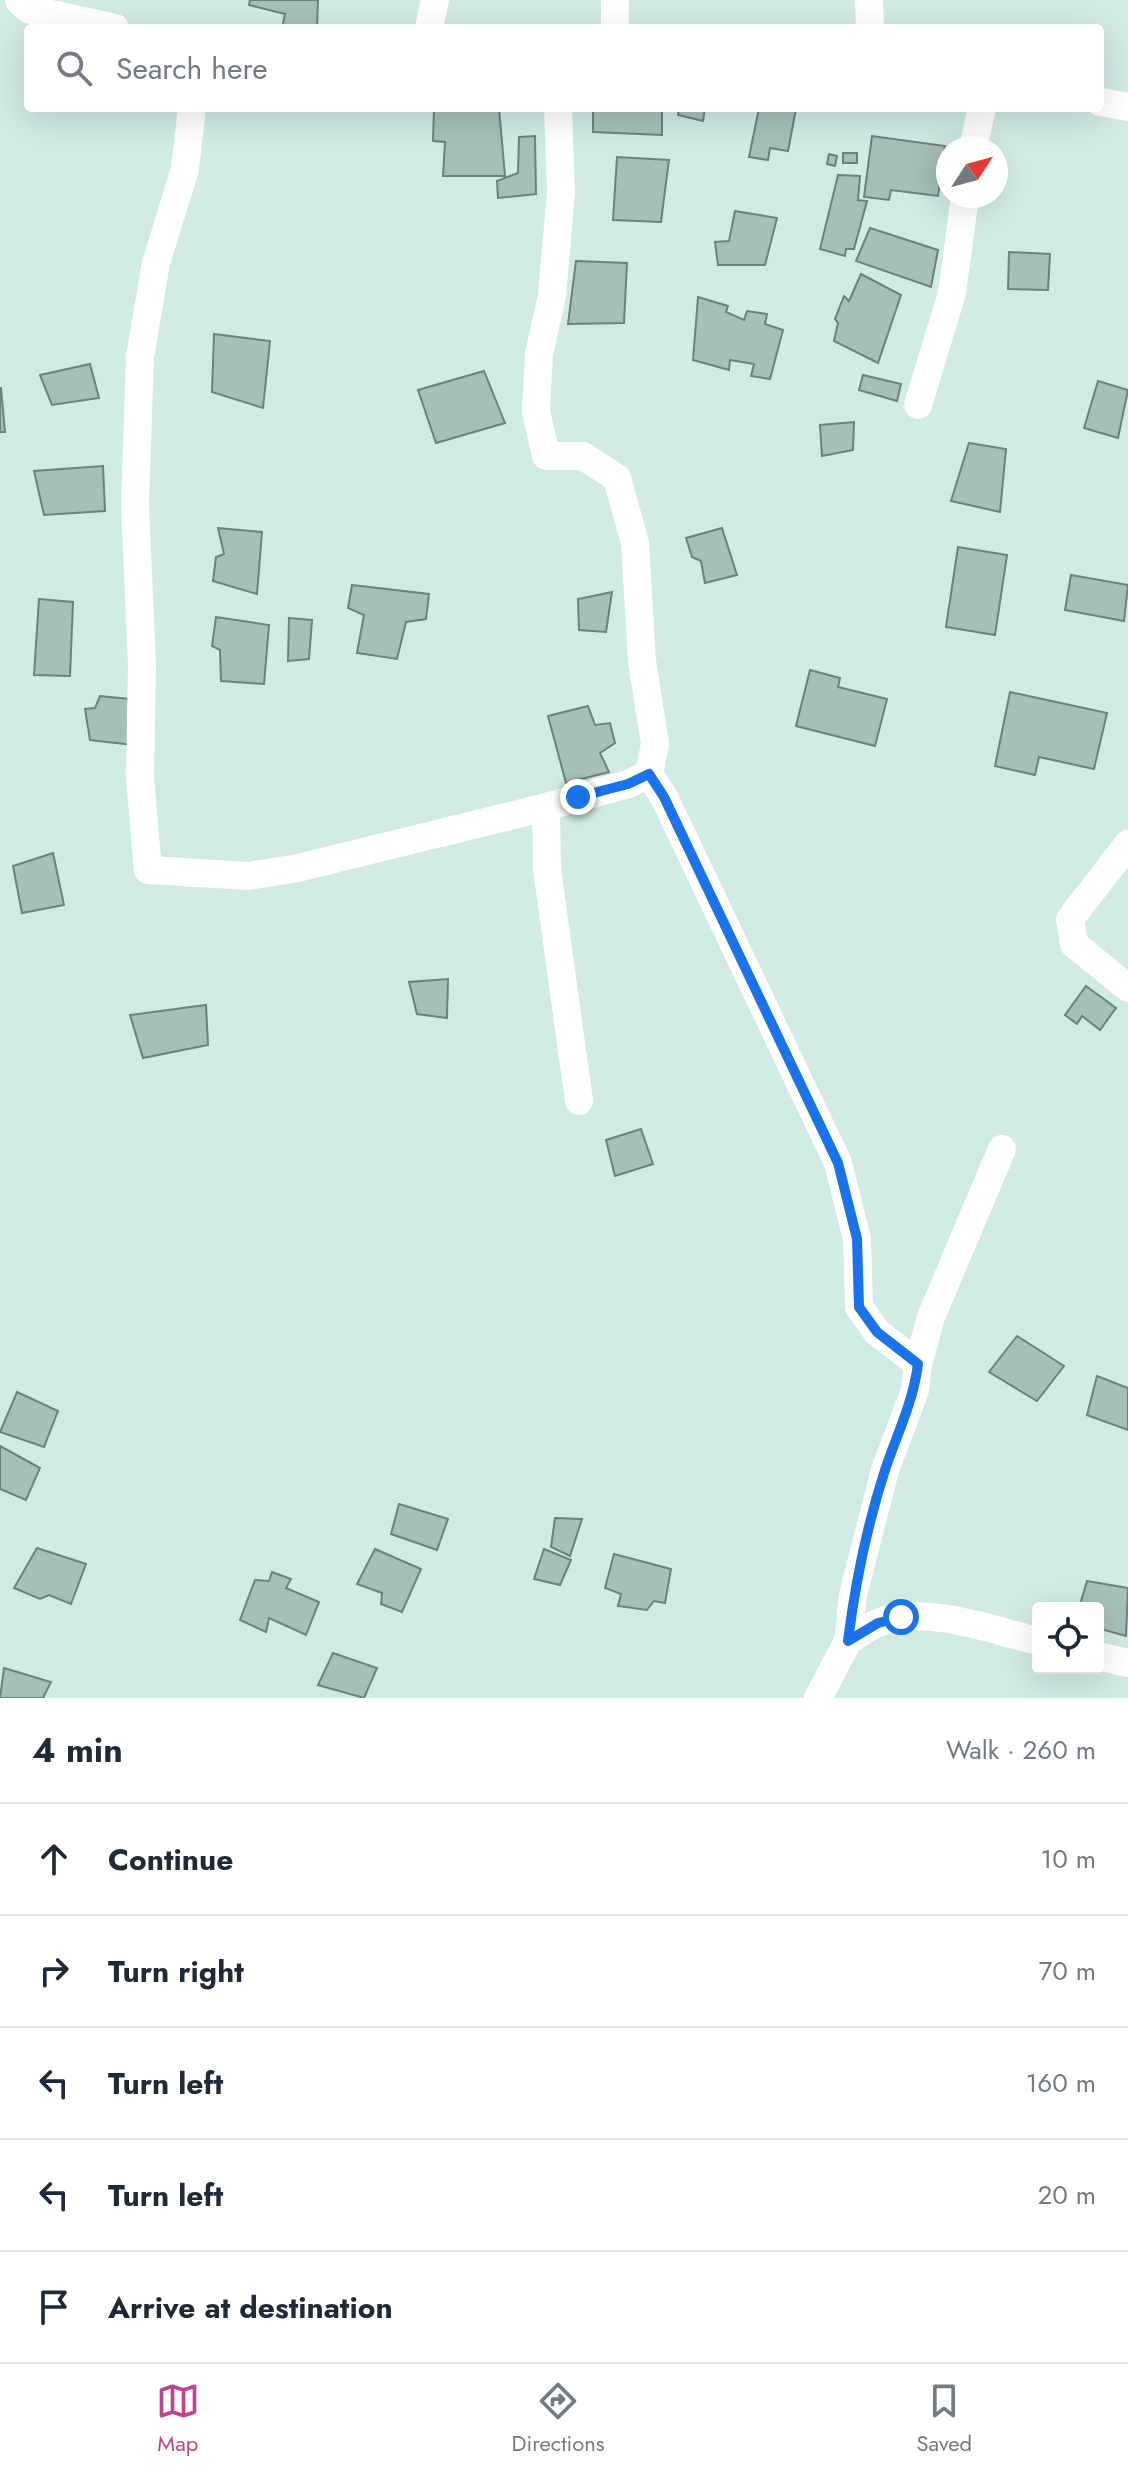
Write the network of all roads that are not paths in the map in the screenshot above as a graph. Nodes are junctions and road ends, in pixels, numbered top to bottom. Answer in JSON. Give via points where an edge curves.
{"nodes":[{"id":1,"x":19,"y":0,"type":"edge"},
{"id":2,"x":435,"y":0,"type":"edge"},
{"id":3,"x":615,"y":0,"type":"edge"},
{"id":4,"x":869,"y":0,"type":"edge"},
{"id":5,"x":97,"y":24,"type":"edge"},
{"id":6,"x":430,"y":24,"type":"edge"},
{"id":7,"x":615,"y":24,"type":"edge"},
{"id":8,"x":870,"y":24,"type":"edge"},
{"id":9,"x":1104,"y":103,"type":"edge"},
{"id":10,"x":1128,"y":107,"type":"edge"},
{"id":11,"x":192,"y":112,"type":"edge"},
{"id":12,"x":558,"y":112,"type":"edge"},
{"id":13,"x":981,"y":112,"type":"edge"},
{"id":14,"x":976,"y":136,"type":"edge"},
{"id":15,"x":963,"y":208,"type":"edge"},
{"id":16,"x":918,"y":405,"type":"dead end"},
{"id":17,"x":649,"y":774,"type":"junction"},
{"id":18,"x":546,"y":807,"type":"junction"},
{"id":19,"x":1128,"y":844,"type":"edge"},
{"id":20,"x":1128,"y":988,"type":"edge"},
{"id":21,"x":579,"y":1101,"type":"dead end"},
{"id":22,"x":1002,"y":1149,"type":"dead end"},
{"id":23,"x":918,"y":1364,"type":"junction"},
{"id":24,"x":1032,"y":1640,"type":"edge"},
{"id":25,"x":848,"y":1641,"type":"junction"},
{"id":26,"x":1104,"y":1657,"type":"edge"},
{"id":27,"x":1128,"y":1663,"type":"edge"},
{"id":28,"x":818,"y":1698,"type":"edge"}],
"edges":[{"from":1,"to":5,"type":"street","via":[[28,9]]},
{"from":2,"to":6,"type":"street"},
{"from":3,"to":7,"type":"street"},
{"from":4,"to":8,"type":"street"},
{"from":9,"to":10,"type":"street"},
{"from":11,"to":18,"type":"street","via":[[185,169],[156,263],[140,357],[135,504],[142,664],[140,778],[148,870],[195,875],[274,872]]},
{"from":12,"to":17,"type":"street","via":[[561,192],[536,411],[546,456],[583,456],[617,478],[635,543],[642,661],[655,744]]},
{"from":13,"to":14,"type":"street"},
{"from":15,"to":16,"type":"street","via":[[952,293]]},
{"from":17,"to":18,"type":"street"},
{"from":17,"to":23,"type":"street","via":[[838,1163],[857,1239],[859,1307],[877,1332]]},
{"from":18,"to":21,"type":"street","via":[[547,869]]},
{"from":19,"to":20,"type":"street","via":[[1070,919],[1074,944]]},
{"from":22,"to":23,"type":"street","via":[[931,1317]]},
{"from":23,"to":25,"type":"street","via":[[915,1390],[885,1470],[853,1595]]},
{"from":24,"to":25,"type":"street","via":[[928,1617],[901,1617],[878,1623]]},
{"from":25,"to":28,"type":"street"},
{"from":26,"to":27,"type":"street"}]}
